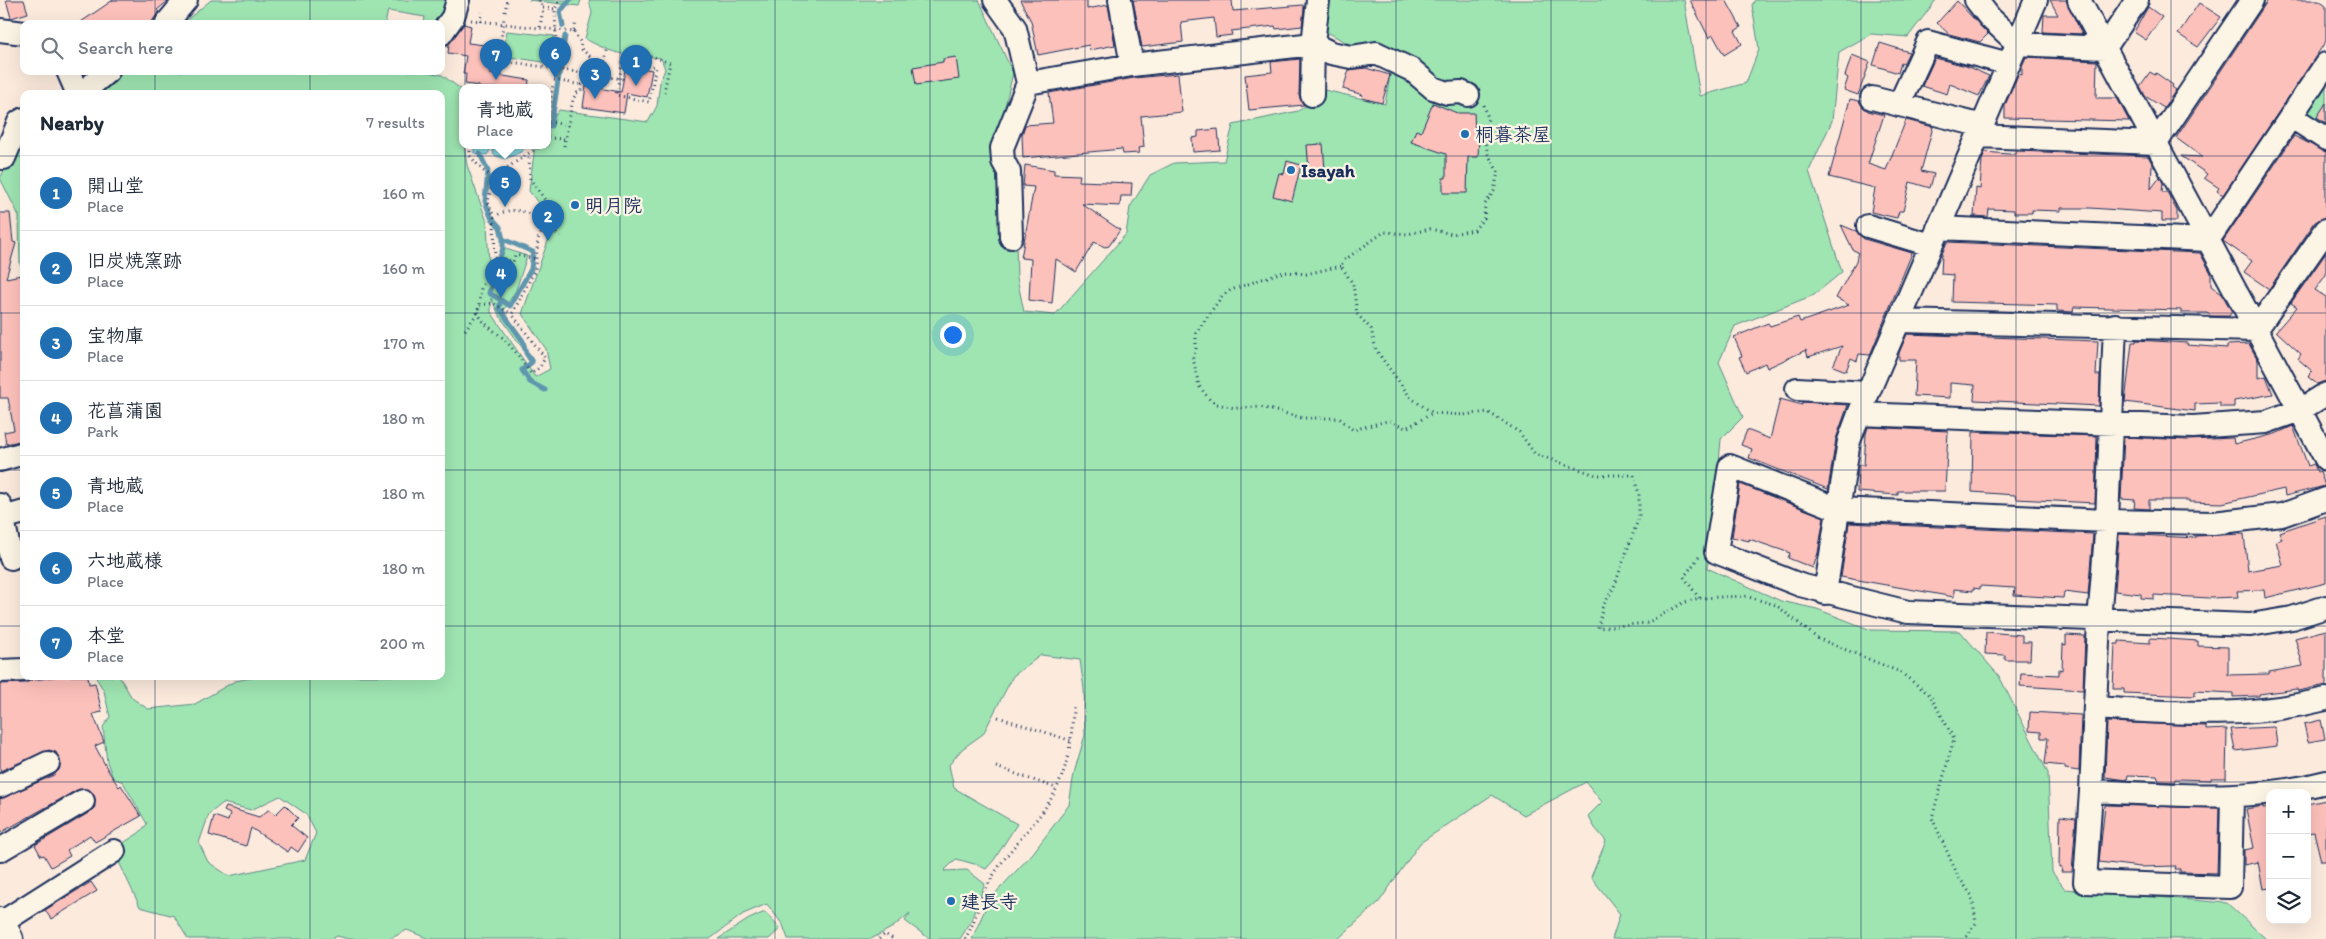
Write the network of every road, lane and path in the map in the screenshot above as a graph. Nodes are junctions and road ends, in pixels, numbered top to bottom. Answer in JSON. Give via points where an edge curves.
{"nodes":[{"id":1,"x":186,"y":0,"type":"edge"},
{"id":2,"x":458,"y":0,"type":"edge"},
{"id":3,"x":507,"y":0,"type":"edge"},
{"id":4,"x":539,"y":0,"type":"edge"},
{"id":5,"x":560,"y":0,"type":"edge"},
{"id":6,"x":995,"y":0,"type":"edge"},
{"id":7,"x":1120,"y":0,"type":"edge"},
{"id":8,"x":1318,"y":0,"type":"edge"},
{"id":9,"x":1976,"y":0,"type":"edge"},
{"id":10,"x":2036,"y":0,"type":"edge"},
{"id":11,"x":2079,"y":0,"type":"edge"},
{"id":12,"x":2137,"y":0,"type":"edge"},
{"id":13,"x":2252,"y":0,"type":"edge"},
{"id":14,"x":543,"y":8,"type":"junction"},
{"id":15,"x":555,"y":9,"type":"junction"},
{"id":16,"x":505,"y":10,"type":"dead end"},
{"id":17,"x":482,"y":12,"type":"dead end"},
{"id":18,"x":504,"y":18,"type":"dead end"},
{"id":19,"x":169,"y":20,"type":"edge"},
{"id":20,"x":576,"y":21,"type":"dead end"},
{"id":21,"x":503,"y":24,"type":"junction"},
{"id":22,"x":540,"y":27,"type":"junction"},
{"id":23,"x":445,"y":28,"type":"edge"},
{"id":24,"x":556,"y":28,"type":"junction"},
{"id":25,"x":0,"y":30,"type":"edge"},
{"id":26,"x":20,"y":32,"type":"edge"},
{"id":27,"x":574,"y":32,"type":"junction"},
{"id":28,"x":1313,"y":44,"type":"junction"},
{"id":29,"x":2018,"y":44,"type":"junction"},
{"id":30,"x":608,"y":47,"type":"dead end"},
{"id":31,"x":2105,"y":48,"type":"junction"},
{"id":32,"x":498,"y":60,"type":"junction"},
{"id":33,"x":633,"y":62,"type":"junction"},
{"id":34,"x":2009,"y":64,"type":"junction"},
{"id":35,"x":2326,"y":64,"type":"edge"},
{"id":36,"x":1132,"y":65,"type":"junction"},
{"id":37,"x":552,"y":67,"type":"junction"},
{"id":38,"x":589,"y":73,"type":"junction"},
{"id":39,"x":70,"y":75,"type":"edge"},
{"id":40,"x":103,"y":75,"type":"edge"},
{"id":41,"x":496,"y":75,"type":"dead end"},
{"id":42,"x":599,"y":75,"type":"junction"},
{"id":43,"x":618,"y":78,"type":"junction"},
{"id":44,"x":623,"y":79,"type":"dead end"},
{"id":45,"x":1028,"y":83,"type":"junction"},
{"id":46,"x":582,"y":86,"type":"junction"},
{"id":47,"x":77,"y":90,"type":"edge"},
{"id":48,"x":84,"y":90,"type":"edge"},
{"id":49,"x":664,"y":92,"type":"dead end"},
{"id":50,"x":1312,"y":95,"type":"dead end"},
{"id":51,"x":1468,"y":95,"type":"joint"},
{"id":52,"x":551,"y":96,"type":"edge"},
{"id":53,"x":1872,"y":98,"type":"dead end"},
{"id":54,"x":1899,"y":105,"type":"junction"},
{"id":55,"x":2292,"y":117,"type":"junction"},
{"id":56,"x":20,"y":121,"type":"edge"},
{"id":57,"x":551,"y":122,"type":"edge"},
{"id":58,"x":568,"y":125,"type":"junction"},
{"id":59,"x":1980,"y":131,"type":"junction"},
{"id":60,"x":551,"y":138,"type":"edge"},
{"id":61,"x":565,"y":139,"type":"junction"},
{"id":62,"x":2326,"y":139,"type":"edge"},
{"id":63,"x":2156,"y":144,"type":"junction"},
{"id":64,"x":564,"y":146,"type":"dead end"},
{"id":65,"x":470,"y":149,"type":"edge"},
{"id":66,"x":536,"y":149,"type":"edge"},
{"id":67,"x":529,"y":154,"type":"junction"},
{"id":68,"x":0,"y":158,"type":"edge"},
{"id":69,"x":493,"y":177,"type":"junction"},
{"id":70,"x":494,"y":217,"type":"junction"},
{"id":71,"x":545,"y":224,"type":"junction"},
{"id":72,"x":1868,"y":226,"type":"dead end"},
{"id":73,"x":2326,"y":230,"type":"edge"},
{"id":74,"x":1011,"y":237,"type":"dead end"},
{"id":75,"x":1935,"y":237,"type":"junction"},
{"id":76,"x":564,"y":239,"type":"dead end"},
{"id":77,"x":2208,"y":240,"type":"junction"},
{"id":78,"x":537,"y":259,"type":"junction"},
{"id":79,"x":495,"y":263,"type":"junction"},
{"id":80,"x":1341,"y":266,"type":"junction"},
{"id":81,"x":480,"y":305,"type":"junction"},
{"id":82,"x":478,"y":312,"type":"junction"},
{"id":83,"x":512,"y":314,"type":"junction"},
{"id":84,"x":1898,"y":321,"type":"junction"},
{"id":85,"x":2115,"y":325,"type":"junction"},
{"id":86,"x":465,"y":330,"type":"dead end"},
{"id":87,"x":2256,"y":330,"type":"junction"},
{"id":88,"x":1797,"y":389,"type":"dead end"},
{"id":89,"x":1868,"y":393,"type":"junction"},
{"id":90,"x":2326,"y":394,"type":"edge"},
{"id":91,"x":2300,"y":410,"type":"junction"},
{"id":92,"x":1433,"y":413,"type":"junction"},
{"id":93,"x":1859,"y":414,"type":"junction"},
{"id":94,"x":2112,"y":426,"type":"junction"},
{"id":95,"x":20,"y":454,"type":"edge"},
{"id":96,"x":2326,"y":458,"type":"edge"},
{"id":97,"x":0,"y":460,"type":"edge"},
{"id":98,"x":2326,"y":499,"type":"edge"},
{"id":99,"x":1838,"y":508,"type":"junction"},
{"id":100,"x":9,"y":512,"type":"edge"},
{"id":101,"x":2107,"y":521,"type":"junction"},
{"id":102,"x":1699,"y":557,"type":"dead end"},
{"id":103,"x":10,"y":558,"type":"dead end"},
{"id":104,"x":1825,"y":593,"type":"junction"},
{"id":105,"x":1699,"y":598,"type":"junction"},
{"id":106,"x":2326,"y":607,"type":"edge"},
{"id":107,"x":2099,"y":620,"type":"junction"},
{"id":108,"x":20,"y":670,"type":"edge"},
{"id":109,"x":0,"y":671,"type":"edge"},
{"id":110,"x":2326,"y":699,"type":"edge"},
{"id":111,"x":1073,"y":707,"type":"dead end"},
{"id":112,"x":2096,"y":708,"type":"junction"},
{"id":113,"x":998,"y":717,"type":"dead end"},
{"id":114,"x":1072,"y":742,"type":"junction"},
{"id":115,"x":48,"y":764,"type":"dead end"},
{"id":116,"x":996,"y":767,"type":"dead end"},
{"id":117,"x":2326,"y":782,"type":"edge"},
{"id":118,"x":0,"y":786,"type":"edge"},
{"id":119,"x":1056,"y":788,"type":"junction"},
{"id":120,"x":2091,"y":791,"type":"junction"},
{"id":121,"x":2232,"y":796,"type":"junction"},
{"id":122,"x":84,"y":801,"type":"dead end"},
{"id":123,"x":0,"y":850,"type":"edge"},
{"id":124,"x":114,"y":851,"type":"dead end"},
{"id":125,"x":0,"y":923,"type":"edge"},
{"id":126,"x":8,"y":939,"type":"edge"},
{"id":127,"x":879,"y":939,"type":"edge"},
{"id":128,"x":893,"y":939,"type":"edge"},
{"id":129,"x":964,"y":939,"type":"edge"},
{"id":130,"x":1965,"y":939,"type":"edge"}],
"edges":[{"from":1,"to":19,"type":"street"},
{"from":2,"to":23,"type":"street","via":[[453,17]]},
{"from":3,"to":16,"type":"path"},
{"from":4,"to":14,"type":"path"},
{"from":5,"to":15,"type":"path"},
{"from":6,"to":45,"type":"street","via":[[1015,28]]},
{"from":7,"to":36,"type":"street"},
{"from":8,"to":28,"type":"street"},
{"from":9,"to":29,"type":"street"},
{"from":10,"to":29,"type":"street"},
{"from":11,"to":31,"type":"street"},
{"from":12,"to":31,"type":"street"},
{"from":13,"to":63,"type":"street"},
{"from":14,"to":15,"type":"path"},
{"from":14,"to":22,"type":"path"},
{"from":15,"to":24,"type":"path"},
{"from":17,"to":21,"type":"path","via":[[481,22]]},
{"from":18,"to":21,"type":"path"},
{"from":20,"to":27,"type":"path"},
{"from":21,"to":22,"type":"path"},
{"from":21,"to":32,"type":"path"},
{"from":22,"to":24,"type":"path"},
{"from":24,"to":27,"type":"path"},
{"from":24,"to":37,"type":"path"},
{"from":25,"to":26,"type":"street"},
{"from":27,"to":38,"type":"path","via":[[581,43],[580,48],[592,58]]},
{"from":28,"to":36,"type":"street"},
{"from":28,"to":50,"type":"street"},
{"from":28,"to":51,"type":"street","via":[[1331,53],[1350,57],[1376,53],[1412,70],[1433,88]]},
{"from":29,"to":31,"type":"street"},
{"from":29,"to":34,"type":"street"},
{"from":30,"to":42,"type":"path"},
{"from":31,"to":63,"type":"street"},
{"from":32,"to":37,"type":"path"},
{"from":32,"to":41,"type":"path"},
{"from":33,"to":43,"type":"path","via":[[623,60]]},
{"from":33,"to":43,"type":"path","via":[[656,67],[649,102],[616,95]]},
{"from":33,"to":49,"type":"path","via":[[638,51],[670,63]]},
{"from":34,"to":54,"type":"street","via":[[1928,42]]},
{"from":34,"to":59,"type":"street"},
{"from":35,"to":55,"type":"street"},
{"from":36,"to":45,"type":"street"},
{"from":37,"to":38,"type":"path"},
{"from":38,"to":42,"type":"path"},
{"from":39,"to":47,"type":"street"},
{"from":40,"to":48,"type":"street"},
{"from":42,"to":43,"type":"path"},
{"from":42,"to":46,"type":"path","via":[[594,84]]},
{"from":43,"to":44,"type":"path"},
{"from":45,"to":74,"type":"street","via":[[1002,148],[1003,161],[1009,172]]},
{"from":46,"to":52,"type":"path","via":[[553,82]]},
{"from":46,"to":58,"type":"path","via":[[573,98]]},
{"from":51,"to":80,"type":"path","via":[[1485,106],[1488,118],[1485,142],[1498,172],[1494,191],[1485,204],[1482,222],[1474,230],[1452,234],[1430,229],[1408,234],[1384,232],[1347,256]]},
{"from":53,"to":54,"type":"street"},
{"from":54,"to":59,"type":"street"},
{"from":55,"to":62,"type":"street"},
{"from":55,"to":77,"type":"street"},
{"from":56,"to":68,"type":"street","via":[[4,158]]},
{"from":57,"to":58,"type":"path"},
{"from":58,"to":61,"type":"path"},
{"from":59,"to":63,"type":"street"},
{"from":59,"to":75,"type":"street"},
{"from":60,"to":61,"type":"path"},
{"from":61,"to":64,"type":"path"},
{"from":63,"to":77,"type":"street"},
{"from":65,"to":69,"type":"path","via":[[470,156]]},
{"from":66,"to":67,"type":"path"},
{"from":67,"to":69,"type":"path"},
{"from":67,"to":71,"type":"path","via":[[530,179],[552,213]]},
{"from":69,"to":70,"type":"path","via":[[488,202]]},
{"from":70,"to":71,"type":"path","via":[[503,211],[517,209],[530,213]]},
{"from":70,"to":79,"type":"path"},
{"from":71,"to":76,"type":"path"},
{"from":71,"to":78,"type":"path","via":[[538,240]]},
{"from":72,"to":75,"type":"street"},
{"from":73,"to":87,"type":"street"},
{"from":75,"to":77,"type":"street"},
{"from":75,"to":84,"type":"street"},
{"from":77,"to":87,"type":"street"},
{"from":78,"to":79,"type":"path","via":[[515,254],[513,262],[506,259],[503,266]]},
{"from":78,"to":83,"type":"path","via":[[535,270]]},
{"from":79,"to":81,"type":"path","via":[[481,288]]},
{"from":80,"to":92,"type":"path","via":[[1353,284],[1357,314],[1371,329],[1376,350],[1410,397]]},
{"from":80,"to":92,"type":"path","via":[[1306,274],[1288,272],[1268,276],[1222,296],[1195,338],[1193,365],[1199,386],[1210,400],[1225,407],[1261,407],[1303,418],[1339,418],[1353,430],[1387,420],[1406,428]]},
{"from":81,"to":82,"type":"path"},
{"from":81,"to":83,"type":"path","via":[[493,303]]},
{"from":82,"to":83,"type":"path","via":[[481,321],[504,338],[531,374],[545,358]]},
{"from":82,"to":86,"type":"path"},
{"from":84,"to":85,"type":"street"},
{"from":84,"to":89,"type":"street"},
{"from":85,"to":87,"type":"street"},
{"from":85,"to":94,"type":"street"},
{"from":87,"to":91,"type":"street"},
{"from":88,"to":89,"type":"street"},
{"from":89,"to":93,"type":"street"},
{"from":90,"to":91,"type":"street"},
{"from":91,"to":94,"type":"street","via":[[2266,422],[2193,427]]},
{"from":91,"to":96,"type":"street"},
{"from":92,"to":105,"type":"path","via":[[1488,412],[1519,432],[1535,454],[1596,475],[1634,475],[1639,494],[1638,517],[1614,587],[1602,608],[1598,628],[1647,623]]},
{"from":93,"to":94,"type":"street"},
{"from":93,"to":99,"type":"street","via":[[1849,441]]},
{"from":94,"to":101,"type":"street"},
{"from":95,"to":97,"type":"street"},
{"from":98,"to":101,"type":"street","via":[[2282,515],[2213,523]]},
{"from":99,"to":101,"type":"street"},
{"from":99,"to":104,"type":"street"},
{"from":99,"to":104,"type":"street","via":[[1730,466],[1716,552]]},
{"from":100,"to":103,"type":"street"},
{"from":101,"to":107,"type":"street"},
{"from":102,"to":105,"type":"path","via":[[1684,578]]},
{"from":104,"to":107,"type":"street","via":[[1908,612]]},
{"from":105,"to":130,"type":"path","via":[[1745,596],[1776,605],[1817,638],[1900,672],[1930,695],[1954,739],[1932,818],[1958,876],[1972,896],[1976,923]]},
{"from":106,"to":107,"type":"street","via":[[2292,618],[2250,625]]},
{"from":107,"to":112,"type":"street"},
{"from":108,"to":109,"type":"street"},
{"from":110,"to":112,"type":"street","via":[[2290,708],[2231,714]]},
{"from":111,"to":114,"type":"path"},
{"from":112,"to":120,"type":"street"},
{"from":113,"to":114,"type":"path"},
{"from":114,"to":119,"type":"path","via":[[1065,770]]},
{"from":115,"to":118,"type":"street"},
{"from":116,"to":119,"type":"path"},
{"from":117,"to":121,"type":"street","via":[[2296,790]]},
{"from":119,"to":129,"type":"path","via":[[989,882]]},
{"from":120,"to":121,"type":"street"},
{"from":120,"to":121,"type":"street","via":[[2085,882],[2210,887],[2230,887]]},
{"from":122,"to":123,"type":"street"},
{"from":124,"to":125,"type":"street"},
{"from":125,"to":126,"type":"main road"},
{"from":127,"to":128,"type":"path","via":[[885,934]]}]}
